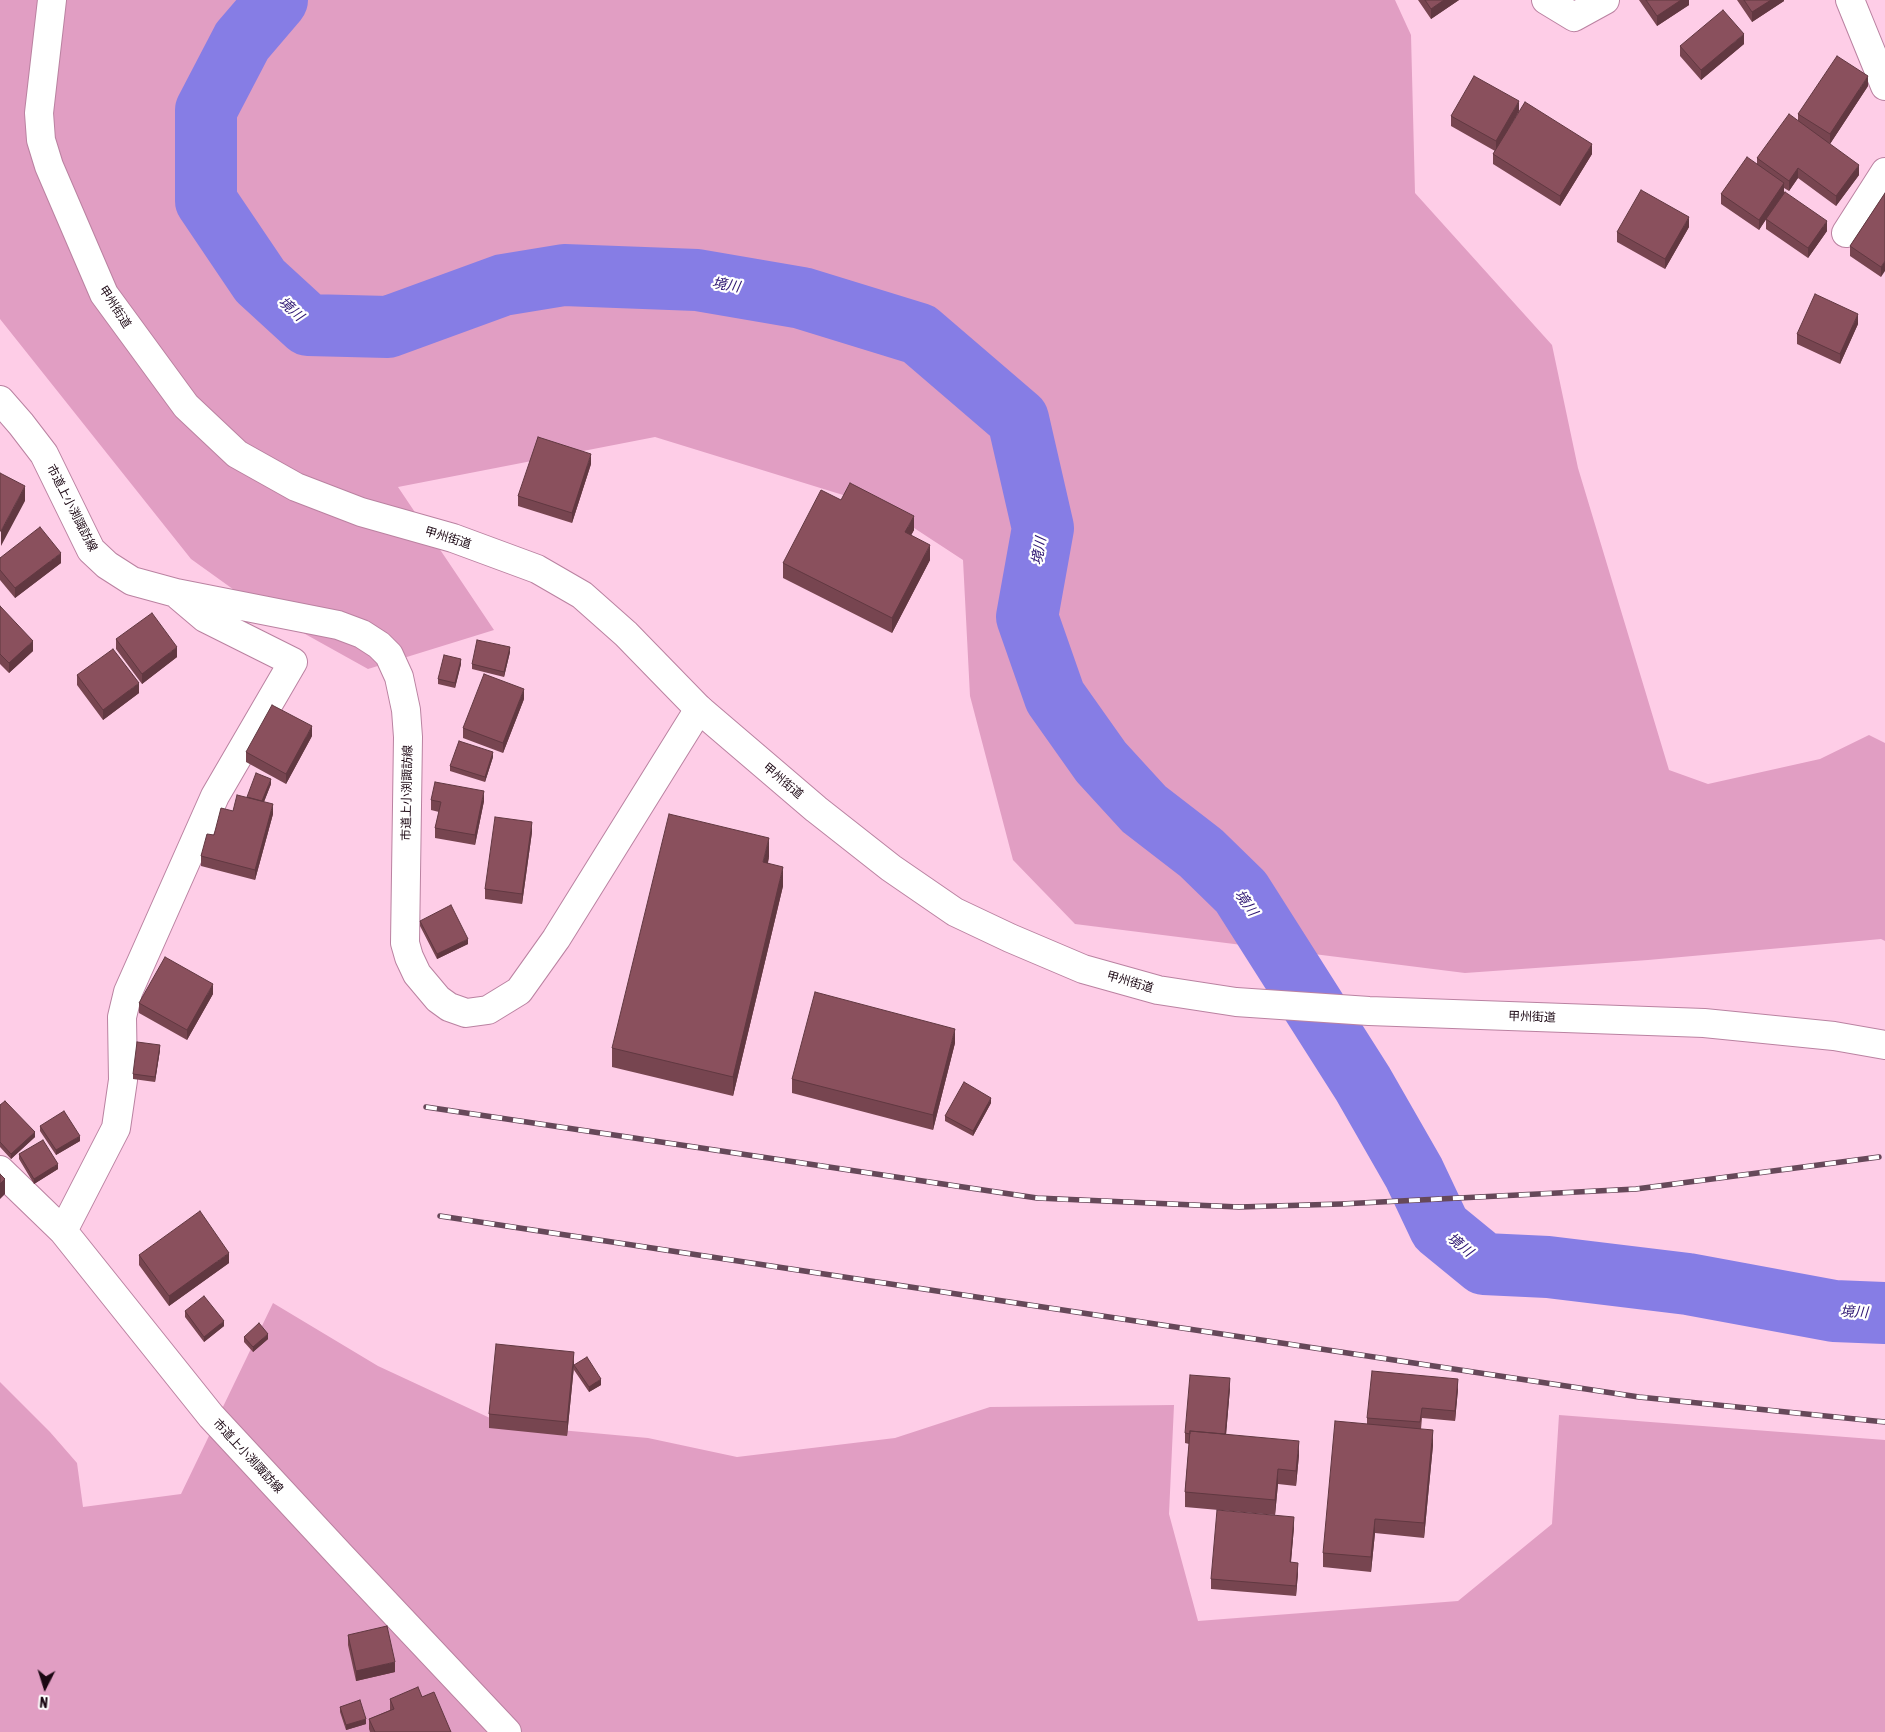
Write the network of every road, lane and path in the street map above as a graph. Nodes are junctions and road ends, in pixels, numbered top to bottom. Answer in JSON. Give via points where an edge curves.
{"nodes":[{"id":1,"x":52,"y":0,"type":"edge"},
{"id":2,"x":1546,"y":0,"type":"edge"},
{"id":3,"x":1605,"y":0,"type":"edge"},
{"id":4,"x":1850,"y":0,"type":"edge"},
{"id":5,"x":1885,"y":86,"type":"edge"},
{"id":6,"x":1885,"y":172,"type":"edge"},
{"id":7,"x":1846,"y":233,"type":"dead end"},
{"id":8,"x":0,"y":400,"type":"edge"},
{"id":9,"x":176,"y":593,"type":"junction"},
{"id":10,"x":699,"y":709,"type":"junction"},
{"id":11,"x":1885,"y":1045,"type":"edge"},
{"id":12,"x":0,"y":1170,"type":"edge"},
{"id":13,"x":63,"y":1230,"type":"junction"},
{"id":14,"x":507,"y":1732,"type":"edge"}],
"edges":[{"from":1,"to":10,"type":"main road","name":"甲州街道","via":[[39,113],[41,140],[49,166],[104,294],[186,406],[237,454],[296,487],[361,512],[454,538],[537,569],[582,595]]},
{"from":2,"to":3,"type":"main road","via":[[1574,17]]},
{"from":4,"to":5,"type":"main road"},
{"from":6,"to":7,"type":"main road"},
{"from":8,"to":9,"type":"main road","name":"市道上小渕諏訪線","via":[[44,454],[91,550],[107,566],[132,581]]},
{"from":9,"to":10,"type":"main road","name":"市道上小渕諏訪線","via":[[338,625],[362,634],[389,655],[399,677],[408,737],[405,943],[417,974],[438,999],[466,1013],[488,1010],[519,991],[556,939]]},
{"from":9,"to":13,"type":"main road","via":[[205,618],[293,662],[215,796],[128,992],[122,1016],[123,1080],[116,1128]]},
{"from":10,"to":11,"type":"main road","name":"甲州街道","via":[[816,809],[955,912],[1083,969],[1158,990],[1236,1002],[1369,1011],[1704,1023],[1834,1036]]},
{"from":12,"to":13,"type":"main road","name":"市道上小渕諏訪線"},
{"from":13,"to":14,"type":"main road","name":"市道上小渕諏訪線","via":[[211,1416]]}]}
